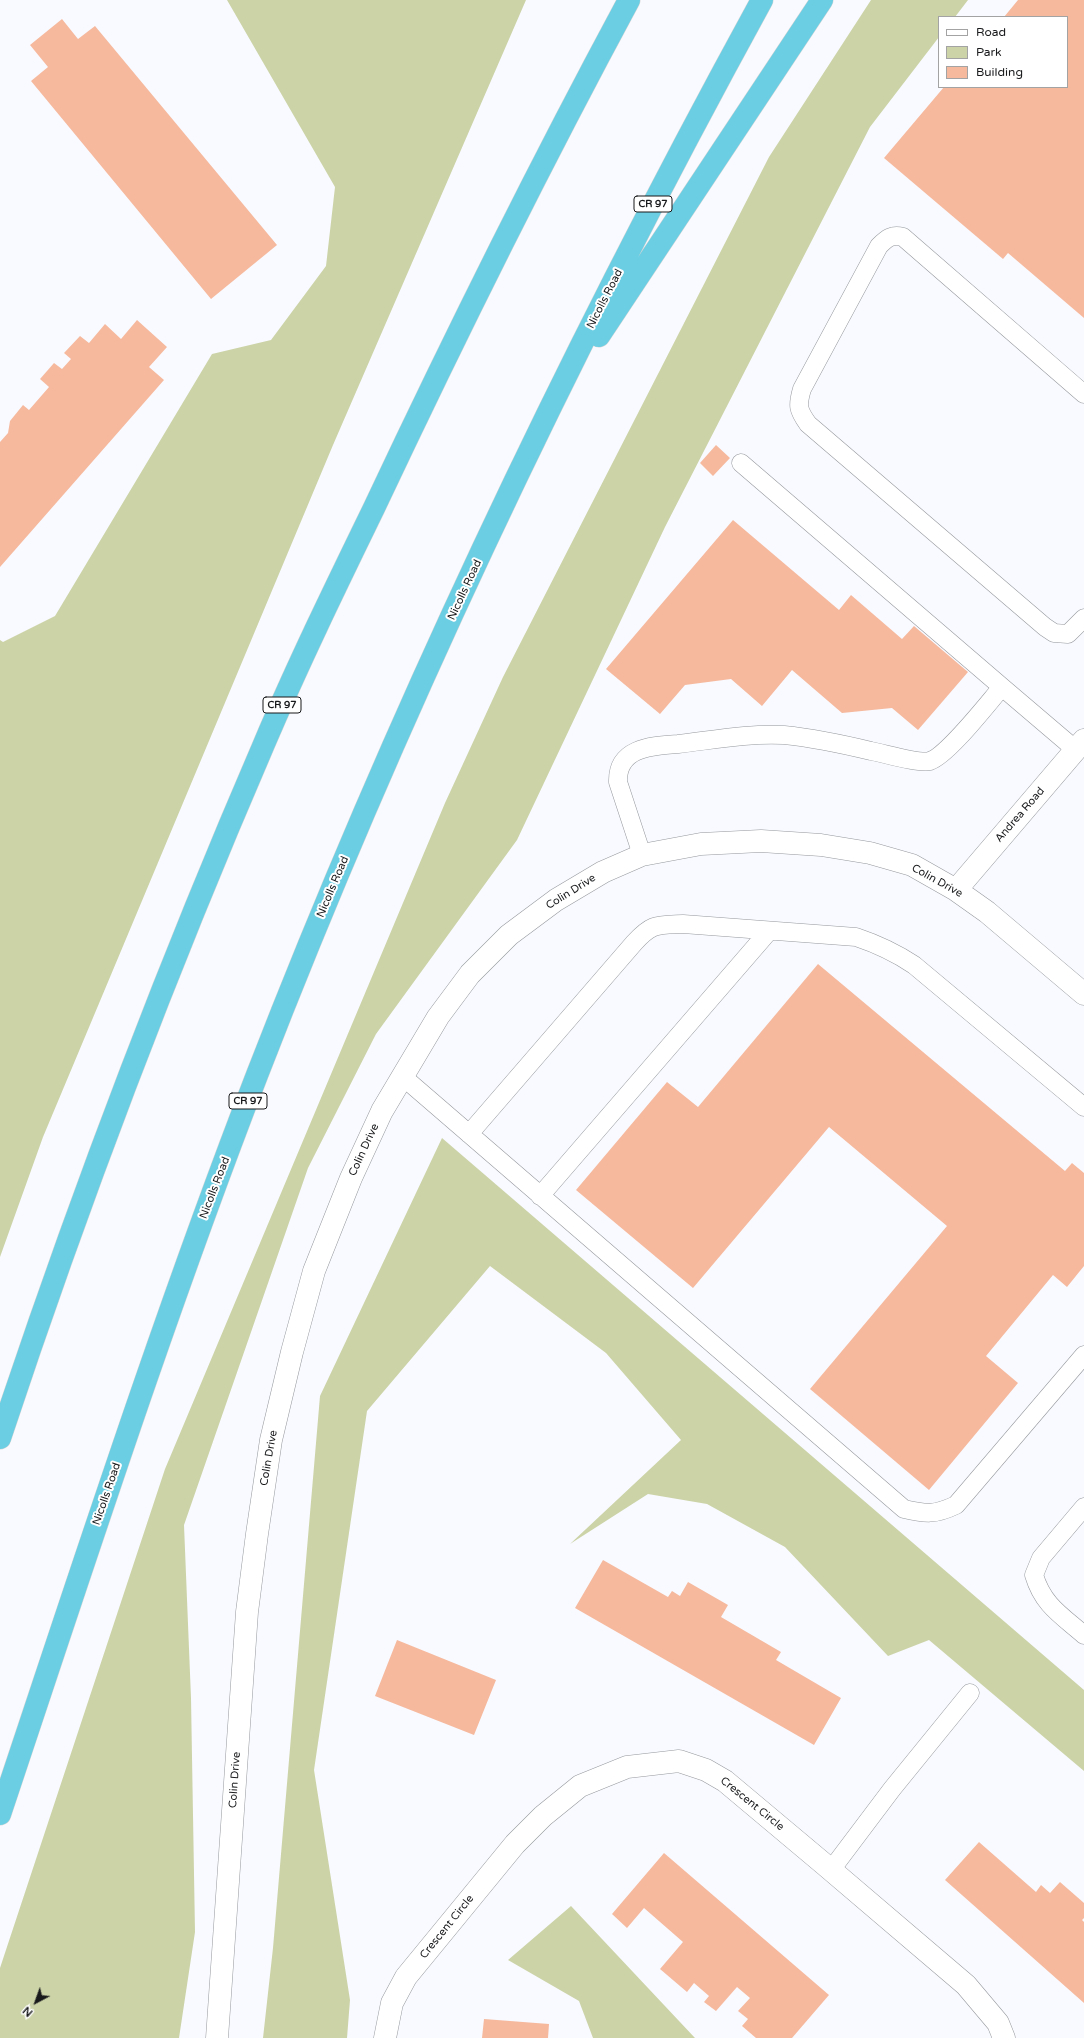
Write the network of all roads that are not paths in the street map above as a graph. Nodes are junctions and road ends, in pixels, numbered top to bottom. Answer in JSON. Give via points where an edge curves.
{"nodes":[{"id":1,"x":618,"y":0,"type":"edge"},
{"id":2,"x":629,"y":0,"type":"edge"},
{"id":3,"x":762,"y":0,"type":"edge"},
{"id":4,"x":822,"y":0,"type":"edge"},
{"id":5,"x":582,"y":87,"type":"junction"},
{"id":6,"x":1084,"y":394,"type":"edge"},
{"id":7,"x":549,"y":410,"type":"junction"},
{"id":8,"x":741,"y":463,"type":"dead end"},
{"id":9,"x":1084,"y":618,"type":"edge"},
{"id":10,"x":1002,"y":687,"type":"junction"},
{"id":11,"x":1080,"y":745,"type":"edge"},
{"id":12,"x":642,"y":855,"type":"junction"},
{"id":13,"x":956,"y":890,"type":"junction"},
{"id":14,"x":770,"y":931,"type":"junction"},
{"id":15,"x":1084,"y":994,"type":"edge"},
{"id":16,"x":402,"y":1076,"type":"junction"},
{"id":17,"x":1084,"y":1107,"type":"edge"},
{"id":18,"x":469,"y":1134,"type":"junction"},
{"id":19,"x":540,"y":1196,"type":"junction"},
{"id":20,"x":1084,"y":1355,"type":"edge"},
{"id":21,"x":0,"y":1438,"type":"edge"},
{"id":22,"x":1084,"y":1507,"type":"edge"},
{"id":23,"x":1084,"y":1635,"type":"edge"},
{"id":24,"x":970,"y":1693,"type":"dead end"},
{"id":25,"x":0,"y":1814,"type":"edge"},
{"id":26,"x":831,"y":1870,"type":"junction"},
{"id":27,"x":217,"y":2038,"type":"edge"},
{"id":28,"x":385,"y":2038,"type":"edge"},
{"id":29,"x":1004,"y":2038,"type":"edge"}],
"edges":[{"from":1,"to":5,"type":"highway"},
{"from":2,"to":5,"type":"highway","number":"CR 97"},
{"from":3,"to":7,"type":"highway","name":"Nicolls Road","number":"CR 97","via":[[684,143]]},
{"from":4,"to":7,"type":"highway"},
{"from":5,"to":21,"type":"highway","number":"CR 97","via":[[429,391],[265,742],[194,912],[127,1083]]},
{"from":6,"to":9,"type":"lane","via":[[903,237],[895,235],[887,238],[879,246],[802,389],[798,402],[800,413],[808,424],[1045,627],[1054,633],[1068,634]]},
{"from":7,"to":25,"type":"highway","name":"Nicolls Road","number":"CR 97","via":[[398,735],[325,905],[257,1075],[133,1417]]},
{"from":8,"to":10,"type":"lane"},
{"from":10,"to":11,"type":"lane"},
{"from":10,"to":12,"type":"lane","via":[[945,751],[930,761],[912,760],[837,743],[783,735],[746,736],[653,746],[637,751],[624,759],[618,772],[618,782]]},
{"from":11,"to":13,"type":"street","name":"Andrea Road"},
{"from":12,"to":13,"type":"street","name":"Colin Drive","via":[[716,843],[761,841],[821,845],[870,853],[912,865]]},
{"from":12,"to":16,"type":"street","name":"Colin Drive","via":[[602,872],[556,900],[510,935],[470,974],[438,1017]]},
{"from":13,"to":15,"type":"street","name":"Colin Drive","via":[[988,912]]},
{"from":14,"to":17,"type":"lane","via":[[856,937],[899,955]]},
{"from":14,"to":18,"type":"lane","via":[[683,924],[655,925],[644,932]]},
{"from":14,"to":19,"type":"lane"},
{"from":16,"to":18,"type":"lane"},
{"from":16,"to":27,"type":"street","name":"Colin Drive","via":[[382,1111],[351,1178],[314,1272],[271,1440],[247,1612]]},
{"from":18,"to":19,"type":"lane"},
{"from":19,"to":20,"type":"lane","via":[[904,1509],[926,1514],[942,1512],[956,1505]]},
{"from":22,"to":23,"type":"lane","via":[[1041,1558],[1034,1575],[1039,1592],[1049,1605]]},
{"from":24,"to":26,"type":"lane","via":[[892,1789]]},
{"from":26,"to":28,"type":"street","name":"Crescent Circle","via":[[725,1781],[706,1770],[679,1762],[627,1767],[580,1786],[542,1816],[514,1844],[406,1977],[392,2003]]},
{"from":26,"to":29,"type":"street","name":"Crescent Circle","via":[[966,1985],[998,2023]]}]}
